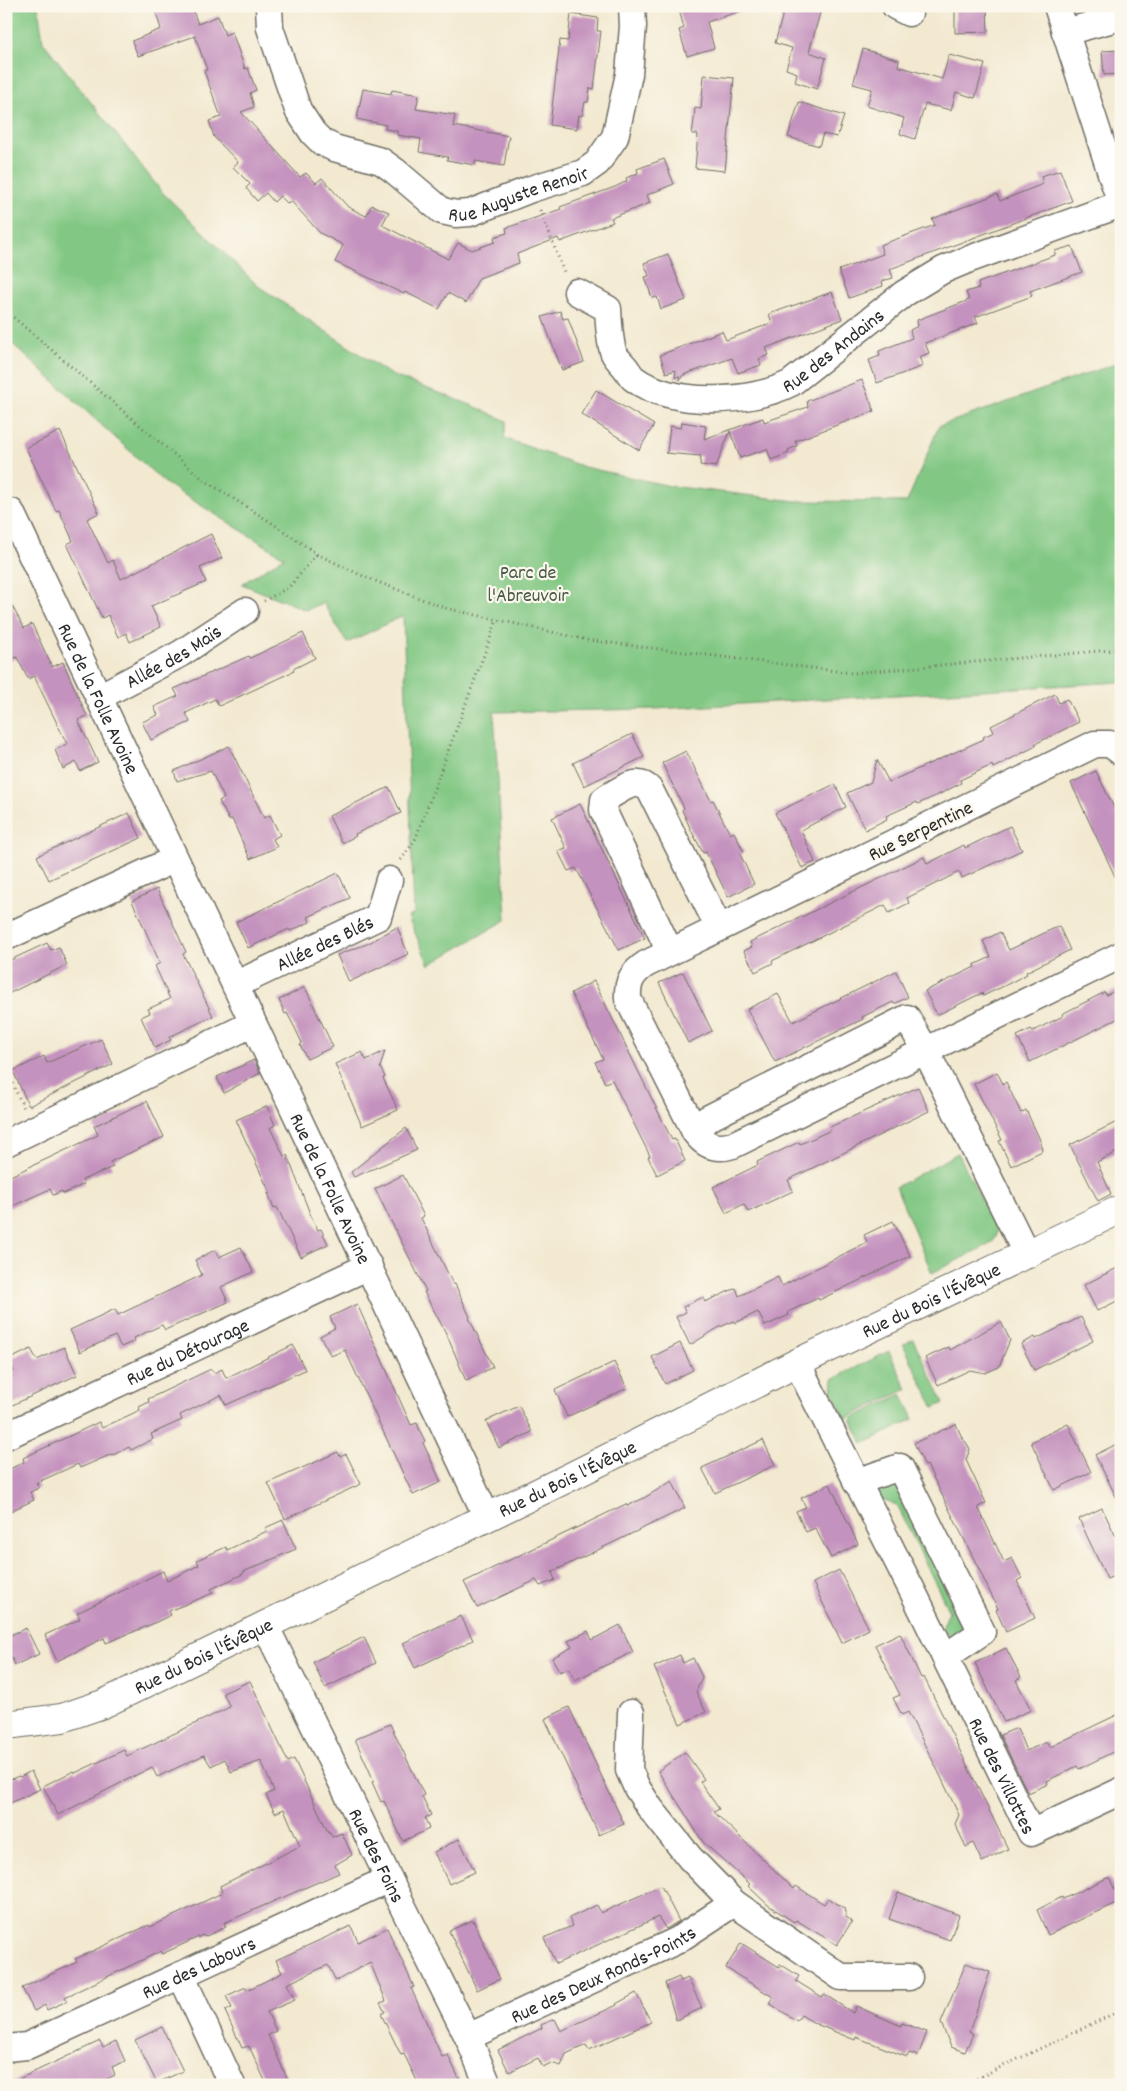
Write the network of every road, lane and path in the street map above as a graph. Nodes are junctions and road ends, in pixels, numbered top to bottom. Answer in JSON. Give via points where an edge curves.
{"nodes":[{"id":1,"x":270,"y":6,"type":"edge"},
{"id":2,"x":632,"y":6,"type":"edge"},
{"id":3,"x":1057,"y":6,"type":"edge"},
{"id":4,"x":1121,"y":16,"type":"edge"},
{"id":5,"x":1065,"y":32,"type":"junction"},
{"id":6,"x":531,"y":189,"type":"junction"},
{"id":7,"x":1121,"y":204,"type":"edge"},
{"id":8,"x":577,"y":292,"type":"joint"},
{"id":9,"x":6,"y":310,"type":"edge"},
{"id":10,"x":11,"y":512,"type":"dead end"},
{"id":11,"x":15,"y":540,"type":"edge"},
{"id":12,"x":317,"y":554,"type":"junction"},
{"id":13,"x":244,"y":611,"type":"joint"},
{"id":14,"x":497,"y":620,"type":"junction"},
{"id":15,"x":1121,"y":649,"type":"edge"},
{"id":16,"x":99,"y":697,"type":"junction"},
{"id":17,"x":1121,"y":752,"type":"edge"},
{"id":18,"x":175,"y":858,"type":"junction"},
{"id":19,"x":389,"y":880,"type":"joint"},
{"id":20,"x":719,"y":928,"type":"junction"},
{"id":21,"x":6,"y":937,"type":"edge"},
{"id":22,"x":670,"y":952,"type":"junction"},
{"id":23,"x":1121,"y":955,"type":"edge"},
{"id":24,"x":235,"y":985,"type":"junction"},
{"id":25,"x":252,"y":1024,"type":"junction"},
{"id":26,"x":926,"y":1051,"type":"junction"},
{"id":27,"x":6,"y":1070,"type":"edge"},
{"id":28,"x":34,"y":1130,"type":"junction"},
{"id":29,"x":695,"y":1132,"type":"junction"},
{"id":30,"x":6,"y":1143,"type":"edge"},
{"id":31,"x":1121,"y":1209,"type":"edge"},
{"id":32,"x":1027,"y":1255,"type":"junction"},
{"id":33,"x":369,"y":1266,"type":"junction"},
{"id":34,"x":797,"y":1364,"type":"junction"},
{"id":35,"x":6,"y":1436,"type":"edge"},
{"id":36,"x":856,"y":1482,"type":"junction"},
{"id":37,"x":487,"y":1517,"type":"junction"},
{"id":38,"x":265,"y":1625,"type":"junction"},
{"id":39,"x":945,"y":1657,"type":"junction"},
{"id":40,"x":631,"y":1713,"type":"dead end"},
{"id":41,"x":6,"y":1725,"type":"edge"},
{"id":42,"x":1121,"y":1791,"type":"edge"},
{"id":43,"x":389,"y":1880,"type":"junction"},
{"id":44,"x":734,"y":1903,"type":"junction"},
{"id":45,"x":181,"y":1975,"type":"junction"},
{"id":46,"x":909,"y":1977,"type":"dead end"},
{"id":47,"x":1121,"y":2007,"type":"edge"},
{"id":48,"x":468,"y":2037,"type":"junction"},
{"id":49,"x":6,"y":2048,"type":"edge"},
{"id":50,"x":232,"y":2085,"type":"edge"},
{"id":51,"x":488,"y":2085,"type":"edge"},
{"id":52,"x":963,"y":2085,"type":"edge"}],
"edges":[{"from":1,"to":6,"type":"street","name":"Rue Auguste Renoir","via":[[270,28],[298,110],[322,142],[380,161],[396,170],[448,213],[470,213]]},
{"from":2,"to":6,"type":"street","name":"Rue Auguste Renoir","via":[[629,74],[615,136],[607,151],[583,173]]},
{"from":3,"to":5,"type":"street"},
{"from":4,"to":5,"type":"street"},
{"from":5,"to":7,"type":"street"},
{"from":6,"to":8,"type":"path","via":[[569,284]]},
{"from":7,"to":8,"type":"street","name":"Rue des Andains","via":[[943,270],[905,293],[791,383],[748,396],[714,399],[677,396],[660,392],[633,378],[613,352],[608,309]]},
{"from":9,"to":12,"type":"path","via":[[204,480]]},
{"from":10,"to":11,"type":"street","name":"Rue de la Folle Avoine"},
{"from":11,"to":16,"type":"street","name":"Rue de la Folle Avoine"},
{"from":12,"to":13,"type":"path","via":[[289,587]]},
{"from":12,"to":14,"type":"path","via":[[365,578],[446,608]]},
{"from":13,"to":16,"type":"street","name":"Allée des Maïs","via":[[180,654]]},
{"from":14,"to":15,"type":"path","via":[[587,640],[852,673]]},
{"from":14,"to":19,"type":"path","via":[[415,840]]},
{"from":16,"to":18,"type":"street","name":"Rue de la Folle Avoine"},
{"from":17,"to":20,"type":"street","name":"Rue Serpentine","via":[[1110,744],[1095,744]]},
{"from":18,"to":21,"type":"street"},
{"from":18,"to":24,"type":"street","name":"Rue de la Folle Avoine"},
{"from":19,"to":24,"type":"street","name":"Allée des Blés","via":[[378,917]]},
{"from":20,"to":22,"type":"street","name":"Rue Serpentine"},
{"from":20,"to":22,"type":"street","via":[[650,790],[642,784],[634,784],[608,796],[603,810]]},
{"from":22,"to":29,"type":"street","name":"Rue Serpentine","via":[[638,969],[631,977],[628,999]]},
{"from":23,"to":26,"type":"street","name":"Rue Serpentine"},
{"from":24,"to":25,"type":"street","name":"Rue de la Folle Avoine"},
{"from":25,"to":28,"type":"street"},
{"from":25,"to":33,"type":"street","name":"Rue de la Folle Avoine"},
{"from":26,"to":29,"type":"street","name":"Rue Serpentine","via":[[733,1145],[710,1146]]},
{"from":26,"to":29,"type":"street","via":[[907,1018],[707,1119]]},
{"from":26,"to":32,"type":"street"},
{"from":27,"to":28,"type":"path"},
{"from":28,"to":30,"type":"street"},
{"from":31,"to":32,"type":"street","name":"Rue du Bois l'Évêque"},
{"from":32,"to":34,"type":"street","name":"Rue du Bois l'Évêque"},
{"from":33,"to":35,"type":"street","name":"Rue du Détourage"},
{"from":33,"to":37,"type":"street","name":"Rue de la Folle Avoine"},
{"from":34,"to":36,"type":"street","name":"Rue des Villottes"},
{"from":34,"to":37,"type":"street","name":"Rue du Bois l'Évêque"},
{"from":36,"to":39,"type":"street","name":"Rue des Villottes"},
{"from":36,"to":39,"type":"street","via":[[900,1466],[982,1632]]},
{"from":37,"to":38,"type":"street","name":"Rue du Bois l'Évêque"},
{"from":38,"to":41,"type":"street","name":"Rue du Bois l'Évêque","via":[[103,1704],[62,1718]]},
{"from":38,"to":43,"type":"street","name":"Rue des Foins"},
{"from":39,"to":42,"type":"street","name":"Rue des Villottes","via":[[1031,1833]]},
{"from":40,"to":44,"type":"street","via":[[629,1770],[637,1788],[690,1858]]},
{"from":43,"to":45,"type":"street","name":"Rue des Labours"},
{"from":43,"to":48,"type":"street","name":"Rue des Foins"},
{"from":44,"to":46,"type":"street","via":[[841,1977]]},
{"from":44,"to":48,"type":"street","name":"Rue des Deux Ronds-Points","via":[[676,1941]]},
{"from":45,"to":49,"type":"street","name":"Rue des Labours","via":[[27,2046]]},
{"from":45,"to":50,"type":"street"},
{"from":47,"to":52,"type":"path","via":[[1113,2014]]},
{"from":48,"to":51,"type":"street","name":"Rue des Foins"}]}
